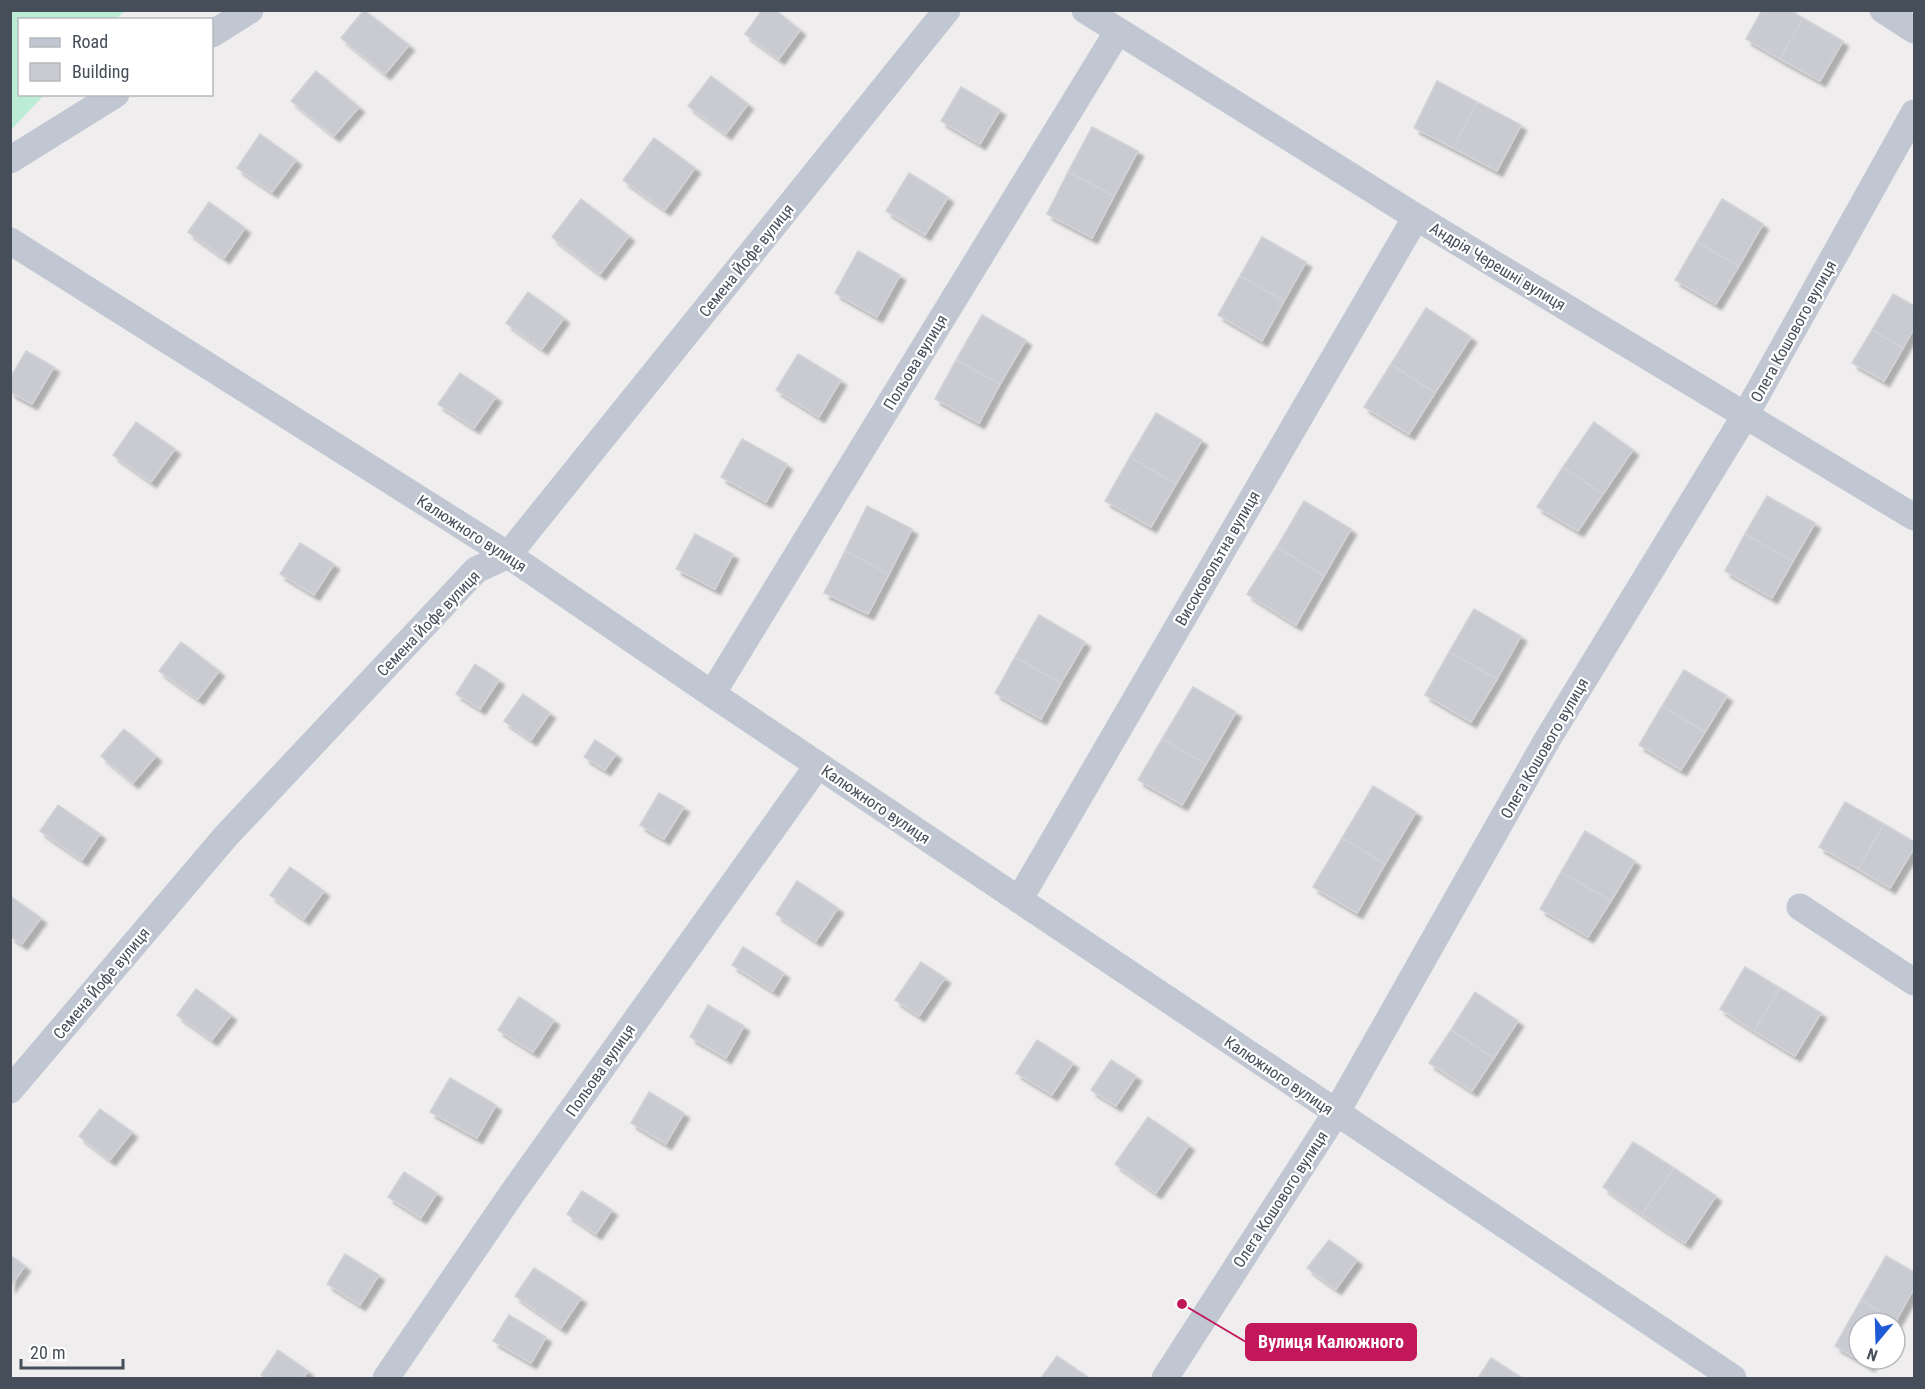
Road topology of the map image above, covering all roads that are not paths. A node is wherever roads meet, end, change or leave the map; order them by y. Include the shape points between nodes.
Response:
1 (250, 10) edge
2 (947, 10) edge
3 (1085, 10) edge
4 (1883, 10) edge
5 (1118, 30) junction
6 (1914, 30) edge
7 (213, 33) edge
8 (113, 96) edge
9 (1914, 113) edge
10 (10, 160) edge
11 (1416, 217) junction
12 (10, 241) edge
13 (1746, 414) junction
14 (1914, 517) edge
15 (508, 555) junction
16 (712, 694) junction
17 (818, 765) junction
18 (1019, 900) junction
19 (1800, 906) dead end
20 (1914, 982) edge
21 (10, 1090) edge
22 (1336, 1113) junction
23 (386, 1378) edge
24 (1165, 1378) edge
25 (1733, 1378) edge

1 - 7 street
2 - 15 street, Семена Йофе вулиця
3 - 5 street, Андрія Черешні вулиця
4 - 6 street
5 - 11 street, Андрія Черешні вулиця
5 - 16 street, Польова вулиця
8 - 10 street
9 - 13 street, Олега Кошового вулиця
11 - 13 street, Андрія Черешні вулиця
11 - 18 street, Високовольтна вулиця
12 - 15 street, Калюжного вулиця
13 - 14 street, Андрія Черешні вулиця
13 - 22 street, Олега Кошового вулиця via 1547,740
15 - 16 street, Калюжного вулиця
15 - 21 street, Семена Йофе вулиця via 476,570 226,836
16 - 17 street, Калюжного вулиця
17 - 18 street, Калюжного вулиця
17 - 23 street, Польова вулиця
18 - 22 street, Калюжного вулиця
19 - 20 street
22 - 24 street, Олега Кошового вулиця
22 - 25 street, Калюжного вулиця

